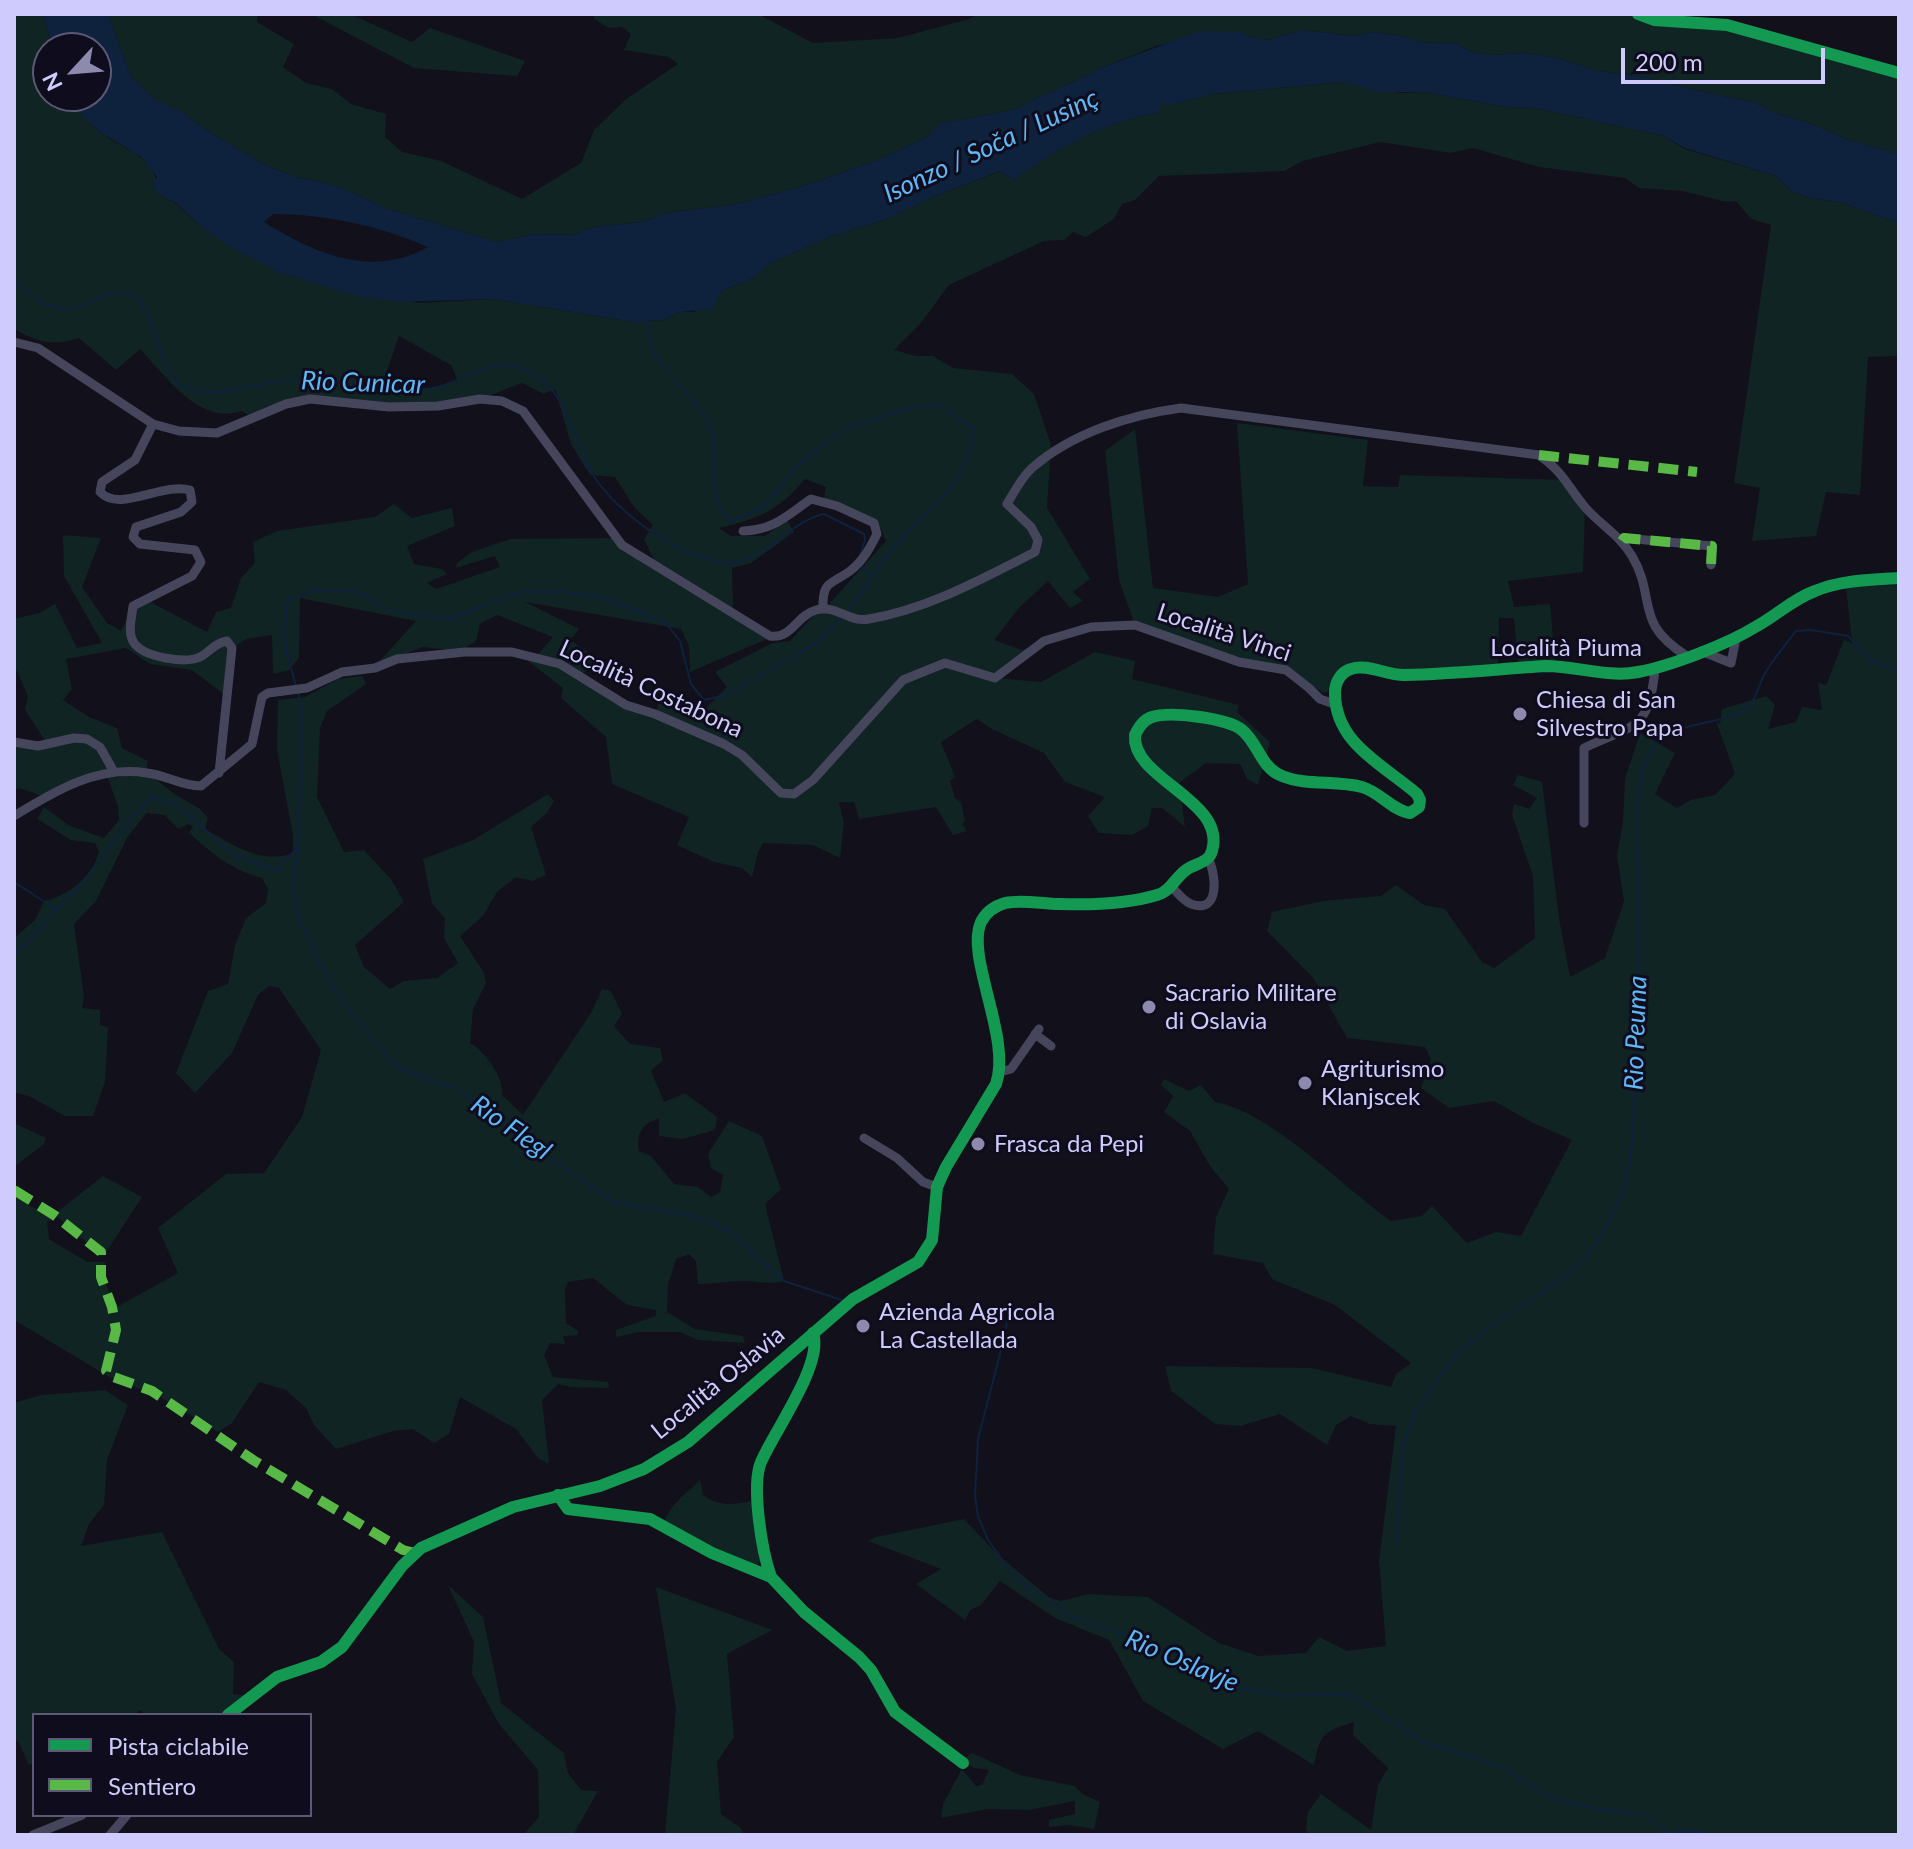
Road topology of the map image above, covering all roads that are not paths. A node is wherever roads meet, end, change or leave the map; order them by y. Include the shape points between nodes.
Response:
1 (1638, 14) edge
2 (1899, 73) edge
3 (14, 342) edge
4 (153, 424) junction
5 (743, 531) dead end
6 (1622, 541) junction
7 (1711, 565) dead end
8 (1899, 578) edge
9 (823, 609) junction
10 (1736, 638) junction
11 (1044, 641) joint
12 (1701, 651) junction
13 (1687, 656) junction
14 (1655, 669) junction
15 (1337, 705) junction
16 (14, 742) edge
17 (114, 772) junction
18 (219, 773) junction
19 (14, 816) edge
20 (1584, 823) dead end
21 (1208, 858) junction
22 (1171, 886) junction
23 (1051, 1046) dead end
24 (1000, 1072) junction
25 (864, 1138) dead end
26 (937, 1187) junction
27 (813, 1333) junction
28 (558, 1495) junction
29 (763, 1557) junction
30 (753, 1570) junction
31 (771, 1577) junction
32 (231, 1713) edge
33 (963, 1763) dead end
34 (77, 1817) edge
35 (125, 1817) edge
36 (33, 1835) edge
37 (110, 1835) edge

1 - 2 street via 1727,25
3 - 4 street via 38,348
4 - 9 street via 217,433 310,399 389,407 502,401 523,411 622,545 770,636 786,634 812,611
4 - 18 street via 135,460 102,482 100,492 118,500 178,486 190,490 192,502 181,512 136,527 133,537 140,544 195,550 201,562 192,576 133,606 130,633 144,651 171,660 200,657 218,642 227,641 232,648
5 - 9 street via 770,528 811,499 874,523 877,534 866,555 822,592
6 - 7 street via 1712,546
6 - 9 street, Località Piuma via 1539,455 1181,408 1152,412 1071,440 1030,470 1007,504 1031,527 1038,540 1035,552 908,610 865,620
6 - 13 street, Località Piuma via 1639,570 1657,632
8 - 10 street, Località Piuma via 1844,581 1812,591
10 - 12 street, Località Piuma
10 - 12 street, Località Piuma via 1731,663
11 - 15 street, Località Vinci via 1091,627 1135,625 1239,662 1286,670 1320,699
11 - 18 street, Località Costabona via 995,678 945,663 903,680 813,780 794,794 781,793 724,744 626,705 560,664 512,652 407,657 342,672 294,691 268,693 262,697 252,744
12 - 13 street, Località Piuma
13 - 14 street, Località Piuma
14 - 15 street, Località Piuma via 1614,674 1546,666 1396,675 1361,667 1338,679
14 - 20 street, Località Piuma via 1652,700 1641,722 1584,748
15 - 21 street via 1357,747 1417,794 1416,811 1405,813 1360,787 1277,773 1244,731 1225,721 1150,718 1137,731 1136,747 1147,762 1204,815 1213,836
16 - 17 street via 38,746 87,739 100,747
17 - 18 street via 146,773 190,786 201,786
17 - 19 street via 55,791
21 - 22 street via 1185,870
21 - 22 street via 1216,886 1209,901 1189,903
22 - 24 street via 1156,895 1096,904 1008,903 984,917 978,940
23 - 24 street via 1037,1032 1011,1069
24 - 26 street
25 - 26 street
26 - 27 street, Località Oslavia via 933,1233 925,1253 911,1268 848,1303
27 - 28 street, Località Oslavia via 679,1448 628,1476
27 - 29 street, Località Oslavia via 803,1381 760,1463
28 - 30 street, Località Oslavia via 568,1509 650,1519
28 - 32 street, Località Oslavia via 513,1507 421,1548 332,1656 277,1677
29 - 30 street
29 - 31 street, Località Oslavia
30 - 31 street, Località Oslavia
31 - 33 street, Località Oslavia via 871,1670 895,1712
34 - 36 street
35 - 37 street

